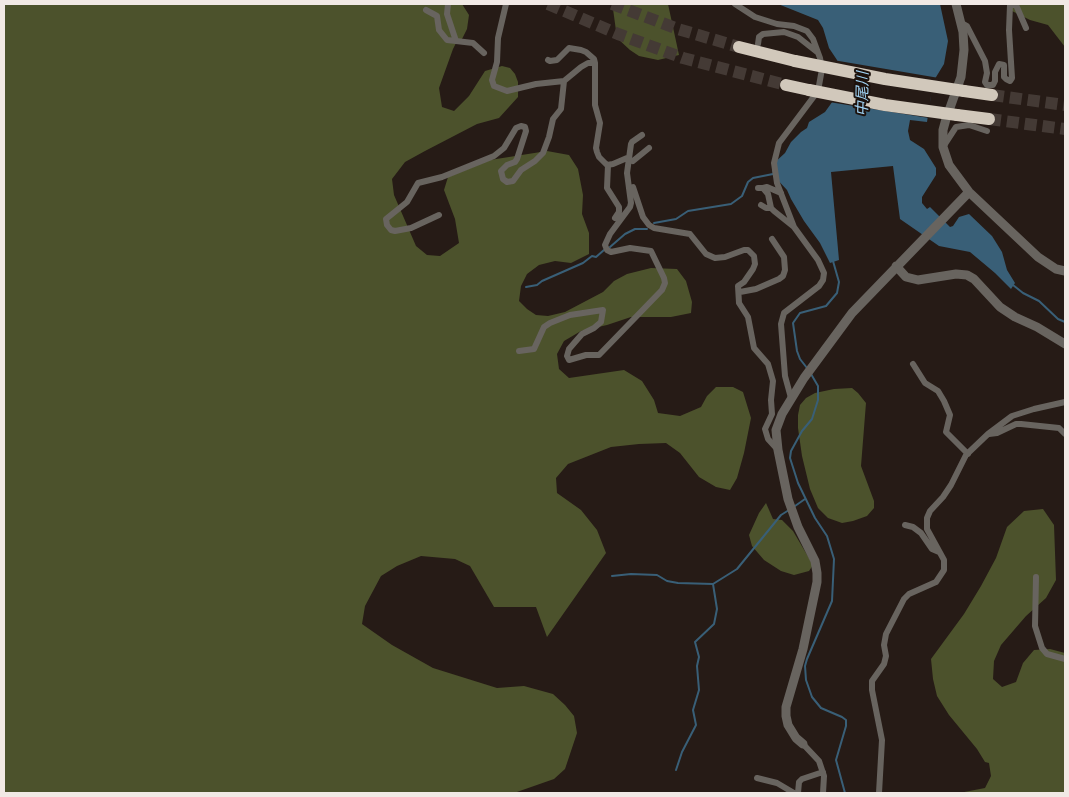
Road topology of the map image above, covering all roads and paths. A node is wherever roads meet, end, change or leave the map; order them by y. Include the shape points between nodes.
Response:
1 (448, 4) edge
2 (506, 4) edge
3 (735, 4) edge
4 (956, 4) edge
5 (426, 10) dead end
6 (960, 22) junction
7 (1026, 28) dead end
8 (456, 41) junction
9 (758, 44) dead end
10 (739, 47) tunnel mouth
11 (484, 52) dead end
12 (818, 53) junction
13 (548, 60) dead end
14 (594, 62) junction
15 (564, 80) junction
16 (786, 85) tunnel mouth
17 (992, 95) tunnel mouth
18 (988, 125) joint
19 (642, 134) dead end
20 (943, 147) junction
21 (649, 148) dead end
22 (631, 160) junction
23 (608, 165) junction
24 (780, 189) junction
25 (969, 192) junction
26 (761, 205) dead end
27 (771, 208) junction
28 (439, 215) dead end
29 (615, 218) dead end
30 (794, 227) junction
31 (772, 239) dead end
32 (896, 266) junction
33 (1065, 271) edge
34 (740, 292) junction
35 (1065, 344) edge
36 (519, 351) dead end
37 (913, 364) dead end
38 (791, 398) junction
39 (1065, 402) edge
40 (988, 434) junction
41 (1065, 434) edge
42 (778, 450) junction
43 (968, 454) junction
44 (905, 525) dead end
45 (940, 552) junction
46 (1036, 577) dead end
47 (1065, 659) edge
48 (803, 744) joint
49 (823, 772) junction
50 (757, 778) dead end
51 (794, 793) edge
52 (798, 793) edge
53 (824, 793) edge
54 (879, 793) edge

1 - 8 street via 447,14
2 - 15 street via 498,38 494,86 507,92
3 - 12 street via 756,17 807,31
4 - 6 street
5 - 8 street via 437,16 439,30 447,40
6 - 7 street via 967,26 985,61 985,82 990,86 995,81 999,64 1004,65 1004,77 1010,81 1012,78 1010,5 1016,5
6 - 20 street via 964,61 943,130
8 - 11 street via 473,44
9 - 12 street via 763,34 784,32 798,37
10 - 17 highway, bridge via 885,79
12 - 24 street via 822,69 818,91 788,130 775,154 775,174
13 - 14 street via 558,60 568,48 586,52
14 - 15 street
14 - 23 street via 595,105 600,123 596,148 599,157
15 - 28 street via 561,109 553,119 543,153 521,170 513,181 503,179 501,171 516,162 526,131 521,126 494,156 418,183 406,202 386,218 387,225 395,231 411,228
16 - 18 highway, bridge via 885,105 957,115
18 - 20 street via 956,127
19 - 22 street via 632,142
20 - 25 street via 954,174
21 - 22 street
22 - 23 street via 627,158
22 - 34 street via 633,187 648,225 690,234 706,254 715,258 725,258 744,250 751,252 754,256 753,269 738,286
22 - 36 street via 627,179 630,207 610,234 606,248 612,252 630,248 651,251 664,278 662,290 599,355 569,360 567,356 582,334 601,322 603,310 570,315 550,323 544,327 534,350
23 - 29 street via 607,188 619,207
24 - 27 street via 760,188 768,194
24 - 30 street
25 - 32 street
25 - 33 street via 1038,257
26 - 27 street
27 - 30 street
30 - 38 street via 824,273 819,286 784,313 781,324 785,376
31 - 34 street via 784,257 783,276 756,289
32 - 35 street via 906,277 918,280 968,275 1014,317
32 - 38 street via 852,312
34 - 42 street via 739,303 748,317 754,348 768,364 773,381 772,414 765,430
37 - 43 street via 925,383 938,391 944,401 950,415 946,432
38 - 42 street via 776,430
39 - 40 street via 1012,416
40 - 41 street via 1021,424 1059,428
40 - 43 street
42 - 48 street via 794,517 817,572 803,649 786,707 788,725
43 - 45 street via 927,518 926,529
44 - 45 street via 921,533 935,552
45 - 54 street via 945,565 942,576 904,599 886,634 884,664 872,681 882,740
46 - 47 street via 1035,626 1042,648 1047,654
48 - 49 street via 819,762
49 - 52 street via 802,779
49 - 53 street
50 - 51 street via 777,783

